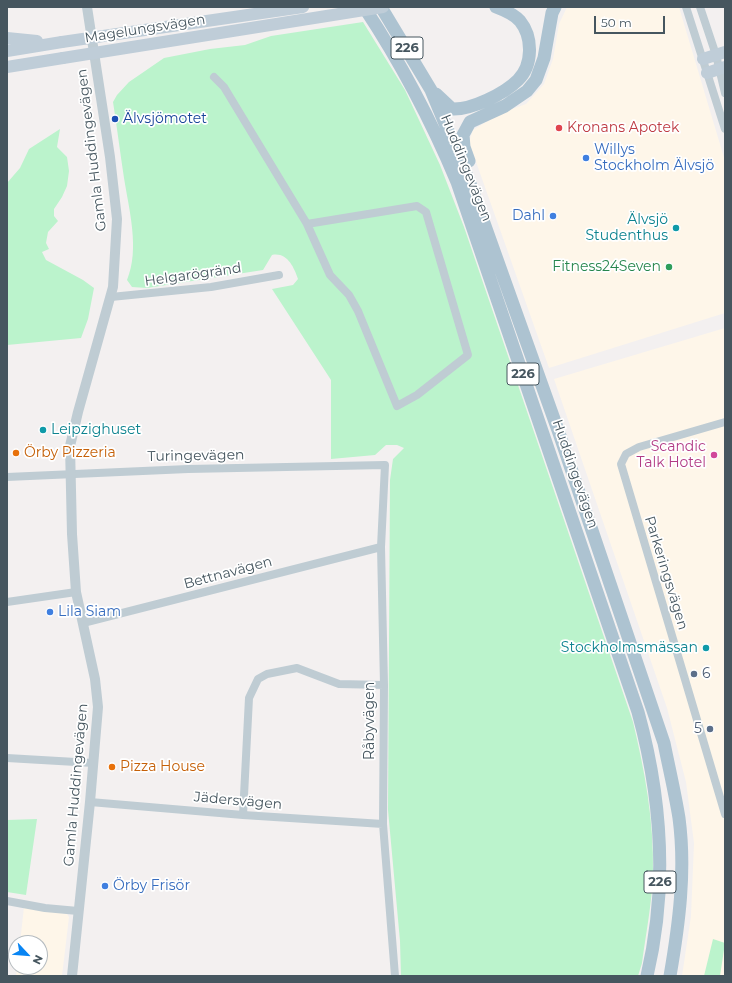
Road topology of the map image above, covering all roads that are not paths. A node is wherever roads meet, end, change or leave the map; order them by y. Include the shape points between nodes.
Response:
1 (88, 7) edge
2 (303, 7) edge
3 (364, 7) edge
4 (382, 7) edge
5 (496, 7) edge
6 (555, 7) edge
7 (686, 7) edge
8 (700, 7) edge
9 (7, 38) edge
10 (62, 42) junction
11 (7, 51) edge
12 (721, 54) edge
13 (703, 59) junction
14 (7, 67) edge
15 (717, 69) edge
16 (214, 77) dead end
17 (431, 90) junction
18 (725, 93) edge
19 (725, 129) edge
20 (307, 224) junction
21 (279, 275) dead end
22 (510, 292) junction
23 (111, 297) junction
24 (725, 422) edge
25 (385, 465) joint
26 (70, 473) junction
27 (7, 476) edge
28 (381, 548) junction
29 (76, 592) junction
30 (7, 602) edge
31 (83, 623) junction
32 (384, 685) junction
33 (7, 758) edge
34 (93, 763) junction
35 (90, 802) junction
36 (725, 814) edge
37 (243, 815) junction
38 (384, 824) junction
39 (7, 901) edge
40 (78, 911) junction
41 (652, 950) junction
42 (72, 976) edge
43 (395, 976) edge
44 (647, 976) edge
45 (652, 976) edge
46 (670, 976) edge

1 - 23 street, Gamla Huddingevägen via 117,219 116,265
2 - 10 main road, Magelungsvägen, bridge
3 - 41 main road, Huddingevägen / 226 via 413,87 457,182 638,712 654,784 660,845 658,910
4 - 14 main road, Magelungsvägen, bridge
4 - 17 main road, Huddingevägen / 226
5 - 17 main road via 519,20 527,32 530,45 529,59 518,80 501,93 463,110 452,109
6 - 22 main road via 544,58 536,80 526,91 505,106 470,122 463,135 464,147 510,273
7 - 13 street
8 - 12 street
9 - 10 main road
10 - 11 main road, Magelungsvägen
12 - 13 main road
12 - 15 street
13 - 15 street
15 - 18 street
15 - 19 street
16 - 20 street via 224,87
17 - 22 main road, Huddingevägen / 226 via 470,182
20 - 20 street via 417,206 426,212 468,355 417,395 397,406 358,311 349,295 330,275
21 - 23 street, Helgarögränd via 211,287
22 - 46 main road, Huddingevägen / 226 via 664,743 673,784 681,844 680,906
23 - 26 street, Gamla Huddingevägen via 76,419 70,446
24 - 36 street, Parkeringsvägen via 639,447 622,459 621,471
25 - 26 street, Turingevägen
25 - 28 street, Råbyvägen
26 - 27 street, Turingevägen
26 - 29 street, Gamla Huddingevägen
28 - 31 street, Bettnavägen
28 - 32 street, Råbyvägen
29 - 30 street
29 - 31 street, Gamla Huddingevägen
31 - 34 street, Gamla Huddingevägen via 98,707
32 - 37 street via 339,684 296,668 267,674 258,679 248,698
32 - 38 street, Råbyvägen
33 - 34 street
34 - 35 street, Gamla Huddingevägen
35 - 37 street, Jädersvägen
35 - 40 street, Gamla Huddingevägen
37 - 38 street, Jädersvägen
38 - 43 street, Råbyvägen
39 - 40 street
40 - 42 street, Gamla Huddingevägen
41 - 44 main road, Huddingevägen / 226
41 - 45 street

